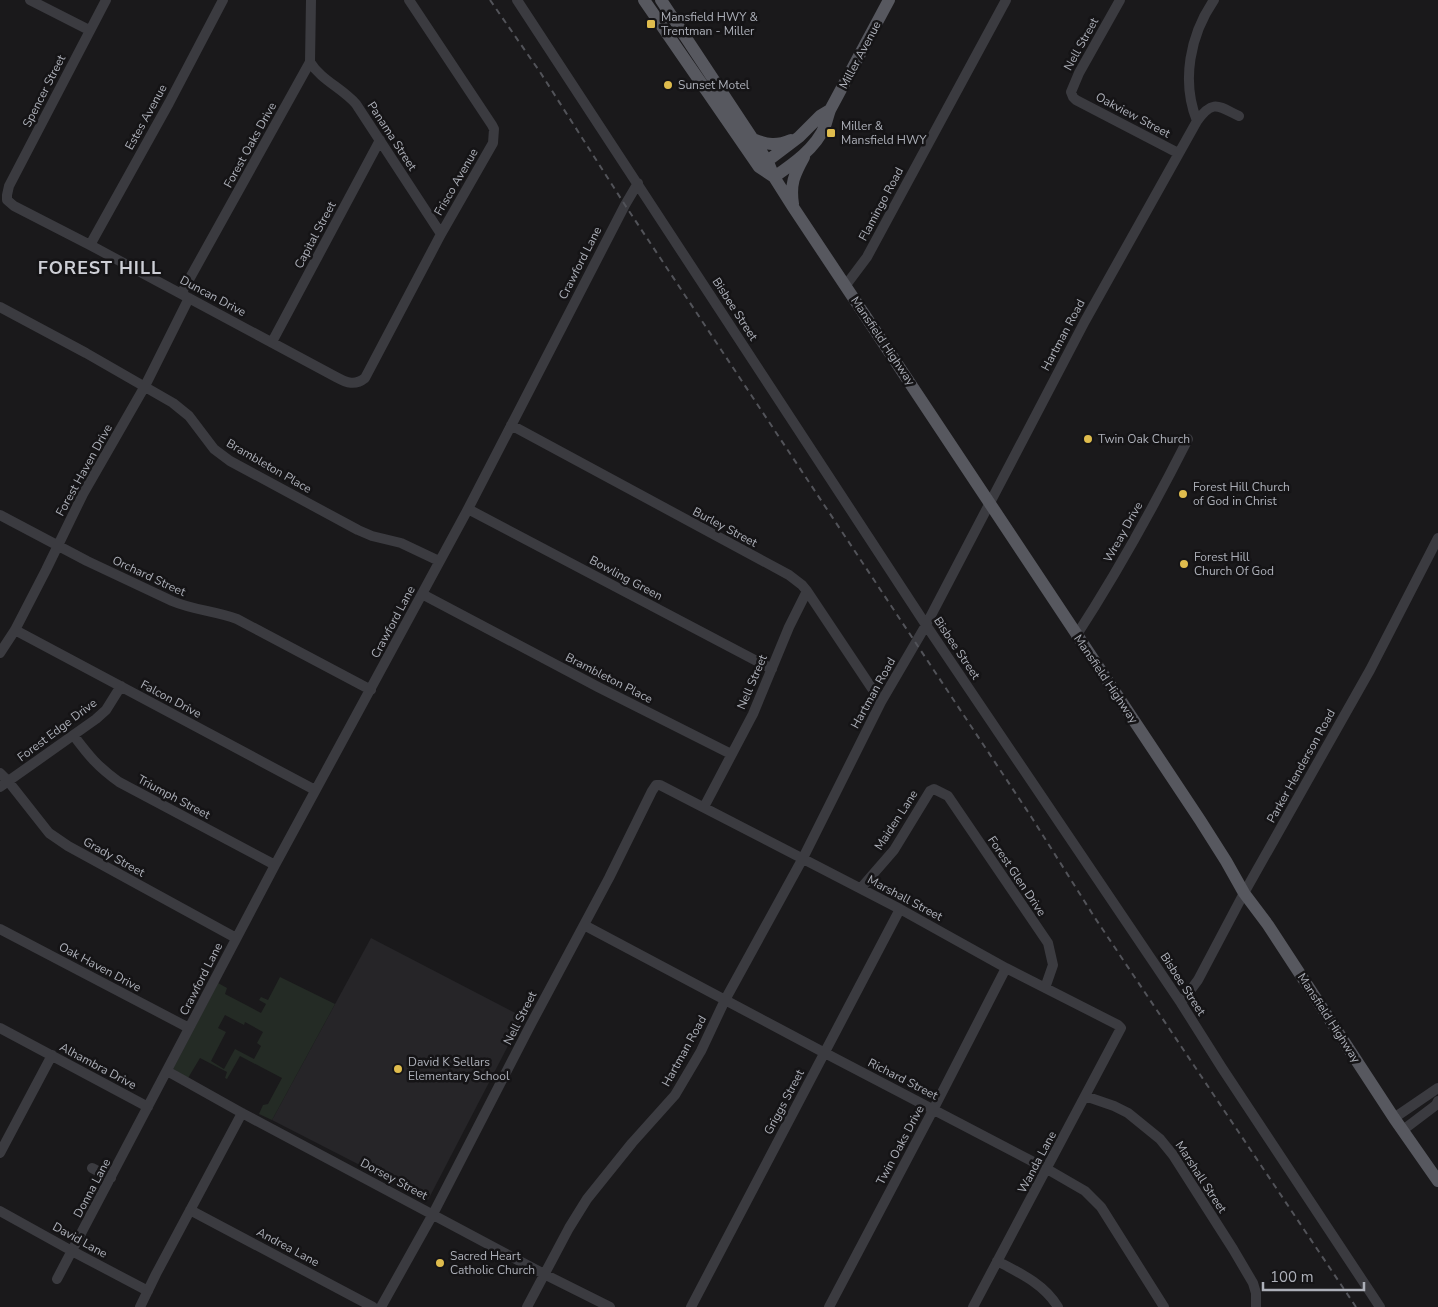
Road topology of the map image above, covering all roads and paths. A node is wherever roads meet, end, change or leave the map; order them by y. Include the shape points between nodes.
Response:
1 (30, 0) edge
2 (106, 0) edge
3 (223, 0) edge
4 (311, 0) edge
5 (409, 0) edge
6 (517, 0) edge
7 (644, 0) edge
8 (889, 0) edge
9 (1006, 0) edge
10 (1120, 0) edge
11 (1214, 0) edge
12 (664, 4) edge
13 (654, 16) junction
14 (89, 30) junction
15 (310, 62) junction
16 (1076, 100) joint
17 (830, 110) junction
18 (1239, 116) dead end
19 (1196, 121) junction
20 (799, 137) junction
21 (753, 139) junction
22 (380, 140) junction
23 (807, 152) junction
24 (1178, 153) junction
25 (764, 164) junction
26 (774, 177) junction
27 (638, 184) junction
28 (7, 194) joint
29 (794, 207) junction
30 (441, 234) junction
31 (90, 245) junction
32 (846, 285) junction
33 (185, 296) junction
34 (0, 307) edge
35 (272, 342) junction
36 (360, 382) joint
37 (145, 386) junction
38 (510, 425) junction
39 (1188, 440) dead end
40 (990, 503) junction
41 (468, 509) junction
42 (0, 515) edge
43 (1438, 538) edge
44 (57, 545) junction
45 (439, 561) junction
46 (807, 591) junction
47 (422, 594) junction
48 (926, 625) junction
49 (15, 630) junction
50 (1076, 636) junction
51 (0, 653) edge
52 (772, 669) junction
53 (121, 686) junction
54 (371, 690) junction
55 (881, 702) junction
56 (74, 736) junction
57 (732, 754) junction
58 (0, 773) edge
59 (4, 784) edge
60 (934, 788) joint
61 (316, 790) junction
62 (675, 792) joint
63 (704, 807) junction
64 (803, 858) junction
65 (275, 865) junction
66 (861, 888) junction
67 (1244, 893) junction
68 (900, 909) junction
69 (584, 925) junction
70 (0, 929) edge
71 (236, 938) junction
72 (1006, 968) junction
73 (1045, 988) junction
74 (725, 1000) junction
75 (1180, 1003) junction
76 (0, 1028) edge
77 (189, 1028) junction
78 (1121, 1028) joint
79 (824, 1052) junction
80 (52, 1056) junction
81 (167, 1071) junction
82 (1438, 1088) edge
83 (1085, 1096) junction
84 (1438, 1101) edge
85 (148, 1107) junction
86 (934, 1110) junction
87 (242, 1113) junction
88 (1394, 1118) junction
89 (1403, 1130) junction
90 (0, 1153) edge
91 (92, 1168) dead end
92 (1047, 1169) junction
93 (111, 1178) junction
94 (1438, 1181) edge
95 (190, 1210) junction
96 (0, 1211) edge
97 (433, 1214) junction
98 (72, 1251) junction
99 (997, 1261) junction
100 (544, 1274) junction
101 (57, 1280) dead end
102 (148, 1291) junction
103 (140, 1307) edge
104 (374, 1307) edge
105 (381, 1307) edge
106 (527, 1307) edge
107 (610, 1307) edge
108 (691, 1307) edge
109 (829, 1307) edge
110 (973, 1307) edge
111 (1058, 1307) edge
112 (1164, 1307) edge
113 (1256, 1307) edge
114 (1380, 1307) edge

1 - 14 street
2 - 14 street, Spencer Street
3 - 31 street, Estes Avenue
4 - 15 street, Forest Oaks Drive
5 - 30 street, Frisco Avenue via 494,129 493,143
6 - 27 street, Bisbee Street
7 - 13 main road, Mansfield Highway
8 - 17 main road, Miller Avenue
9 - 32 street, Flamingo Road via 867,257
10 - 16 street, Nell Street via 1073,84 1071,92
11 - 19 street via 1196,36 1189,63 1189,96
12 - 13 main road
12 - 21 main road, Mansfield Highway
13 - 25 main road, Mansfield Highway
14 - 28 street, Spencer Street
15 - 22 street, Panama Street via 315,70 350,98
15 - 33 street, Forest Oaks Drive
16 - 24 street, Oakview Street
17 - 20 main road, Miller Avenue
17 - 23 main road, Miller Avenue via 825,126
18 - 19 street, Hartman Road via 1213,106 1204,110
19 - 24 street, Hartman Road
20 - 21 main road via 772,145
20 - 25 main road, Miller Avenue
21 - 25 main road, Mansfield Highway
22 - 30 street, Panama Street
22 - 35 street, Capital Street
23 - 26 main road, Miller Avenue
23 - 29 main road via 794,179 791,192
24 - 40 street, Hartman Road via 1080,329
25 - 26 main road, Mansfield Highway
26 - 29 main road, Mansfield Highway
27 - 38 street, Crawford Lane
27 - 48 street, Bisbee Street
28 - 31 street, Duncan Drive via 7,200 14,206
29 - 32 main road, Mansfield Highway
30 - 36 street, Frisco Avenue
31 - 33 street, Duncan Drive
32 - 40 main road, Mansfield Highway
33 - 35 street, Duncan Drive
33 - 37 street, Forest Haven Drive
34 - 37 street, Brambleton Place
35 - 36 street, Duncan Drive via 345,382
37 - 44 street, Forest Haven Drive
37 - 45 street, Brambleton Place via 189,416 214,449 230,461 358,530 401,543
38 - 41 street, Crawford Lane
38 - 46 street, Burley Street via 789,575
39 - 50 street, Wreay Drive
40 - 48 street, Hartman Road
40 - 50 main road, Mansfield Highway
41 - 45 street, Crawford Lane
41 - 52 street, Bowling Green
42 - 44 street, Orchard Street
43 - 67 street, Parker Henderson Road via 1370,670
44 - 49 street, Forest Haven Drive
44 - 54 street, Orchard Street via 184,606 237,619
45 - 47 street, Crawford Lane
46 - 52 street, Nell Street via 788,627
46 - 55 street, Burley Street
47 - 54 street, Crawford Lane
47 - 57 street, Brambleton Place
48 - 55 street, Hartman Road
48 - 75 street, Bisbee Street
49 - 51 street, Forest Haven Drive
49 - 53 street, Falcon Drive
50 - 67 main road, Mansfield Highway via 1200,820
52 - 57 street, Nell Street
53 - 56 street, Forest Edge Drive via 106,710
53 - 61 street, Falcon Drive
54 - 61 street, Crawford Lane
55 - 64 street, Hartman Road
56 - 59 street, Forest Edge Drive
56 - 65 street, Triumph Street via 97,765 119,782
57 - 63 street, Nell Street
58 - 59 street, Grady Street
59 - 71 street, Grady Street via 49,833 68,846
60 - 66 street, Maiden Lane via 894,850
60 - 73 street, Forest Glen Drive via 948,796 1048,943 1053,965
61 - 65 street, Crawford Lane
62 - 63 street, Marshall Street
62 - 69 street, Nell Street via 660,785 652,790
63 - 64 street, Marshall Street
64 - 66 street, Marshall Street
64 - 74 street, Hartman Road
65 - 71 street, Crawford Lane
66 - 68 street, Marshall Street
67 - 75 street, Parker Henderson Road via 1198,980
67 - 88 main road, Mansfield Highway
68 - 72 street, Marshall Street
68 - 79 street, Griggs Street
69 - 74 street, Richard Street
69 - 97 street, Nell Street
70 - 77 street, Oak Haven Drive
71 - 77 street, Crawford Lane
72 - 73 street, Marshall Street
72 - 86 street, Twin Oaks Drive
73 - 78 street, Marshall Street
74 - 79 street, Richard Street
74 - 100 street, Hartman Road via 701,1051 675,1095 587,1199
75 - 114 street, Bisbee Street
76 - 80 street, Alhambra Drive
77 - 81 street, Crawford Lane
78 - 83 street, Wanda Lane
79 - 86 street, Richard Street
79 - 108 street, Griggs Street
80 - 85 street, Alhambra Drive
80 - 90 street
81 - 85 street
81 - 87 street, Dorsey Street
82 - 88 street
83 - 92 street, Wanda Lane
83 - 113 street, Marshall Street via 1128,1113 1160,1139 1173,1155 1253,1283
84 - 89 street
85 - 93 street, Donna Lane
86 - 92 street, Richard Street
86 - 109 street, Twin Oaks Drive
87 - 95 street
87 - 97 street, Dorsey Street
88 - 89 main road, Mansfield Highway
89 - 94 main road, Mansfield Highway
91 - 93 street
92 - 99 street, Wanda Lane
92 - 112 street, Richard Street via 1085,1191 1101,1207
93 - 98 street, Donna Lane
95 - 102 street
95 - 104 street, Andrea Lane
96 - 98 street, David Lane
97 - 100 street, Dorsey Street
97 - 105 street, Nell Street
98 - 101 street, Donna Lane
98 - 102 street, David Lane
99 - 110 street, Wanda Lane
99 - 111 street via 1030,1278
100 - 106 street, Hartman Road
100 - 107 street, Dorsey Street
102 - 103 street

